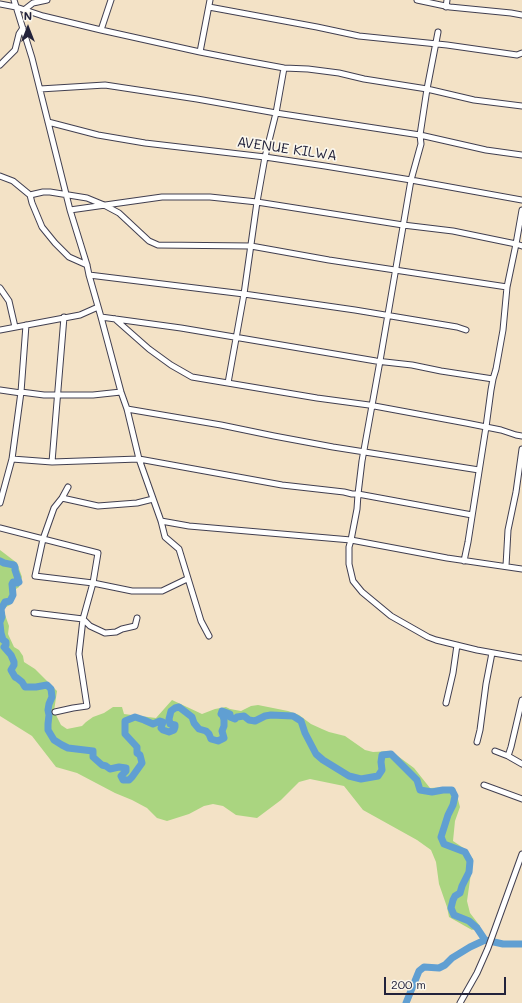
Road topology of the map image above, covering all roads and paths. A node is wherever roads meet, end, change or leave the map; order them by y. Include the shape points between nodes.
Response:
1 (14, 0) edge
2 (47, 0) edge
3 (111, 0) edge
4 (210, 0) edge
5 (417, 0) edge
6 (447, 0) edge
7 (0, 4) edge
8 (16, 7) junction
9 (209, 7) junction
10 (446, 7) junction
11 (24, 10) junction
12 (521, 14) edge
13 (23, 28) junction
14 (101, 30) junction
15 (438, 32) dead end
16 (436, 44) junction
17 (200, 52) junction
18 (522, 53) edge
19 (0, 65) edge
20 (284, 68) junction
21 (40, 89) junction
22 (427, 89) junction
23 (522, 106) edge
24 (276, 113) junction
25 (48, 122) junction
26 (420, 135) junction
27 (522, 155) edge
28 (265, 157) junction
29 (0, 176) edge
30 (410, 180) junction
31 (66, 194) junction
32 (30, 196) junction
33 (522, 200) edge
34 (257, 202) junction
35 (104, 205) junction
36 (70, 210) junction
37 (522, 210) edge
38 (403, 225) junction
39 (516, 244) junction
40 (250, 246) junction
41 (522, 246) edge
42 (88, 265) junction
43 (395, 270) junction
44 (89, 275) junction
45 (507, 287) junction
46 (1, 290) edge
47 (244, 294) junction
48 (98, 307) junction
49 (387, 316) junction
50 (64, 317) junction
51 (101, 317) junction
52 (115, 319) junction
53 (26, 324) junction
54 (15, 327) junction
55 (0, 330) edge
56 (466, 330) dead end
57 (236, 336) junction
58 (380, 362) junction
59 (493, 379) junction
60 (228, 383) junction
61 (0, 390) edge
62 (21, 392) junction
63 (121, 392) junction
64 (58, 395) junction
65 (372, 406) junction
66 (127, 409) junction
67 (486, 427) junction
68 (522, 436) edge
69 (522, 449) edge
70 (364, 451) junction
71 (12, 459) junction
72 (139, 459) junction
73 (52, 462) junction
74 (479, 470) junction
75 (68, 487) dead end
76 (358, 494) junction
77 (62, 498) junction
78 (153, 499) junction
79 (0, 503) edge
80 (472, 515) junction
81 (161, 521) junction
82 (0, 528) edge
83 (44, 540) junction
84 (351, 540) junction
85 (464, 561) junction
86 (506, 566) junction
87 (522, 568) edge
88 (188, 579) junction
89 (93, 583) junction
90 (34, 613) dead end
91 (137, 618) dead end
92 (83, 619) junction
93 (209, 636) dead end
94 (457, 645) junction
95 (492, 653) junction
96 (522, 658) edge
97 (522, 700) edge
98 (446, 703) dead end
99 (55, 712) dead end
100 (477, 742) dead end
101 (495, 751) dead end
102 (508, 756) junction
103 (522, 764) edge
104 (484, 785) dead end
105 (522, 799) edge
106 (522, 854) edge
107 (460, 1003) edge

1 - 8 street
2 - 11 street via 33,3
3 - 14 street
4 - 9 street
5 - 10 street
6 - 10 street
7 - 8 street
8 - 11 street
8 - 13 street
9 - 16 street via 359,36
9 - 17 street
10 - 12 street
11 - 14 street
13 - 19 street via 15,50
13 - 21 street
14 - 17 street
15 - 16 street
16 - 18 street
16 - 22 street
17 - 20 street
20 - 22 street via 339,73
20 - 24 street
21 - 24 street via 106,85
21 - 25 street
22 - 23 street via 474,100
22 - 26 street
24 - 26 street
24 - 28 street
25 - 28 street, AVENUE KILWA via 98,135 145,143
25 - 31 street
26 - 27 street via 486,150
26 - 30 street via 421,144
28 - 30 street, AVENUE KILWA
28 - 34 street
29 - 32 street via 13,181
30 - 33 street, AVENUE KILWA
30 - 38 street
31 - 32 street via 43,192
31 - 35 street
31 - 36 street
32 - 42 street via 42,227 55,243 69,257
34 - 35 street via 210,197 162,197
34 - 38 street
34 - 40 street
35 - 36 street
35 - 40 street via 119,213 149,241 158,245
36 - 42 street
37 - 39 street
38 - 39 street via 453,231
38 - 43 street
39 - 41 street
39 - 45 street
40 - 43 street
40 - 47 street
42 - 44 street
43 - 45 street
43 - 49 street
44 - 47 street
44 - 48 street
45 - 59 street
46 - 54 street via 9,301
47 - 49 street
47 - 57 street
48 - 50 street via 80,315
48 - 51 street
49 - 56 street
49 - 58 street
50 - 53 street
50 - 64 street
51 - 52 street
51 - 63 street
52 - 57 street
52 - 60 street via 149,349 192,378
53 - 54 street
53 - 62 street
54 - 55 street
57 - 58 street
57 - 60 street
58 - 59 street
58 - 65 street
59 - 67 street
60 - 65 street
61 - 62 street
62 - 64 street
62 - 71 street
63 - 64 street
63 - 66 street
64 - 73 street
65 - 67 street
65 - 70 street
66 - 70 street
66 - 72 street
67 - 68 street
67 - 74 street
69 - 86 street via 508,530
70 - 74 street
70 - 76 street
71 - 73 street
71 - 79 street
72 - 73 street
72 - 76 street via 282,485
72 - 78 street
74 - 80 street
75 - 77 street
76 - 80 street
76 - 84 street
77 - 78 street via 98,506
77 - 83 street via 54,508
78 - 81 street
80 - 85 street
81 - 84 street via 189,526
81 - 88 street via 165,537 178,549
82 - 83 street
83 - 89 street via 98,553
83 - 89 street via 34,576
84 - 85 street
84 - 94 street via 349,564 353,580 362,592 391,616 428,637
85 - 86 street
86 - 87 street
88 - 89 street via 162,591 132,591
88 - 93 street via 201,621
89 - 92 street
90 - 92 street
91 - 92 street via 135,626 105,633 90,626
92 - 99 street via 79,654 87,706
94 - 95 street
94 - 98 street
95 - 96 street
95 - 100 street
97 - 102 street
101 - 102 street
102 - 103 street
104 - 105 street
106 - 107 street via 488,948

